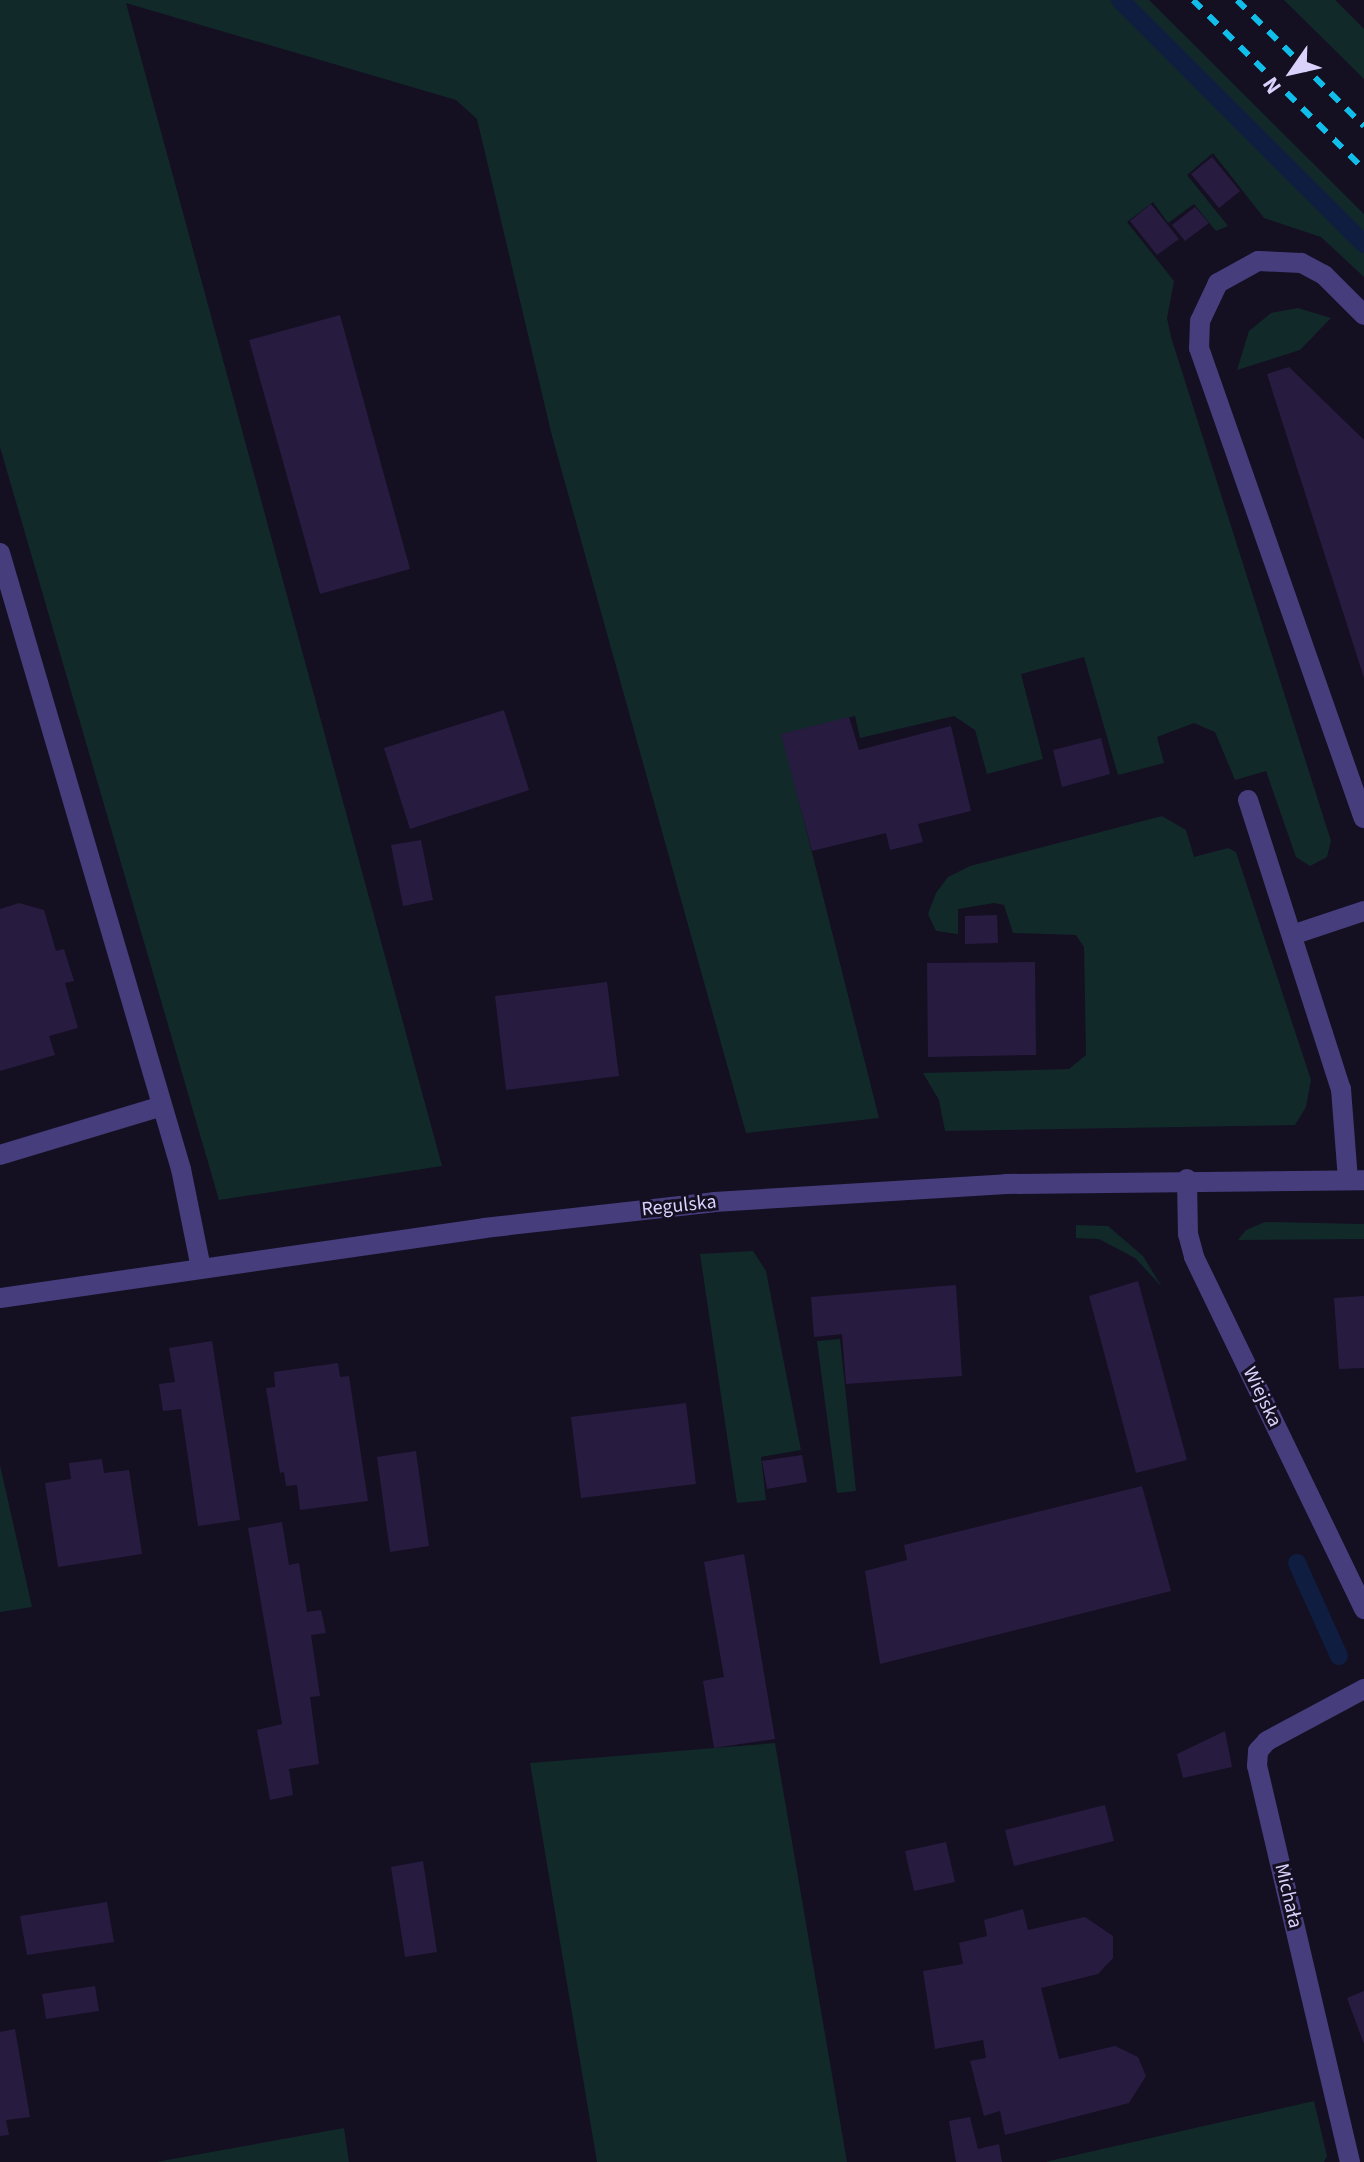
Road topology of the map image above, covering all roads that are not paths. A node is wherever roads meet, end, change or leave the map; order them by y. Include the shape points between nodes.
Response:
1 (1364, 315) edge
2 (0, 553) edge
3 (1248, 800) dead end
4 (1364, 818) edge
5 (1364, 911) edge
6 (1292, 935) junction
7 (162, 1106) junction
8 (0, 1155) edge
9 (1187, 1179) junction
10 (1356, 1180) edge
11 (201, 1268) junction
12 (0, 1298) edge
13 (1364, 1609) edge
14 (1364, 1689) edge
15 (1350, 2162) edge

1 - 4 street via 1324,275 1301,263 1258,261 1218,283 1200,321 1199,348
2 - 7 street
3 - 6 street
5 - 6 street
6 - 10 street via 1341,1089
7 - 8 street
7 - 11 street
9 - 10 street, Regulska
9 - 11 street, Regulska via 877,1189 714,1202
9 - 13 street, Wiejska via 1194,1257
11 - 12 street, Regulska
14 - 15 street, Michała via 1269,1739 1258,1751 1257,1766

